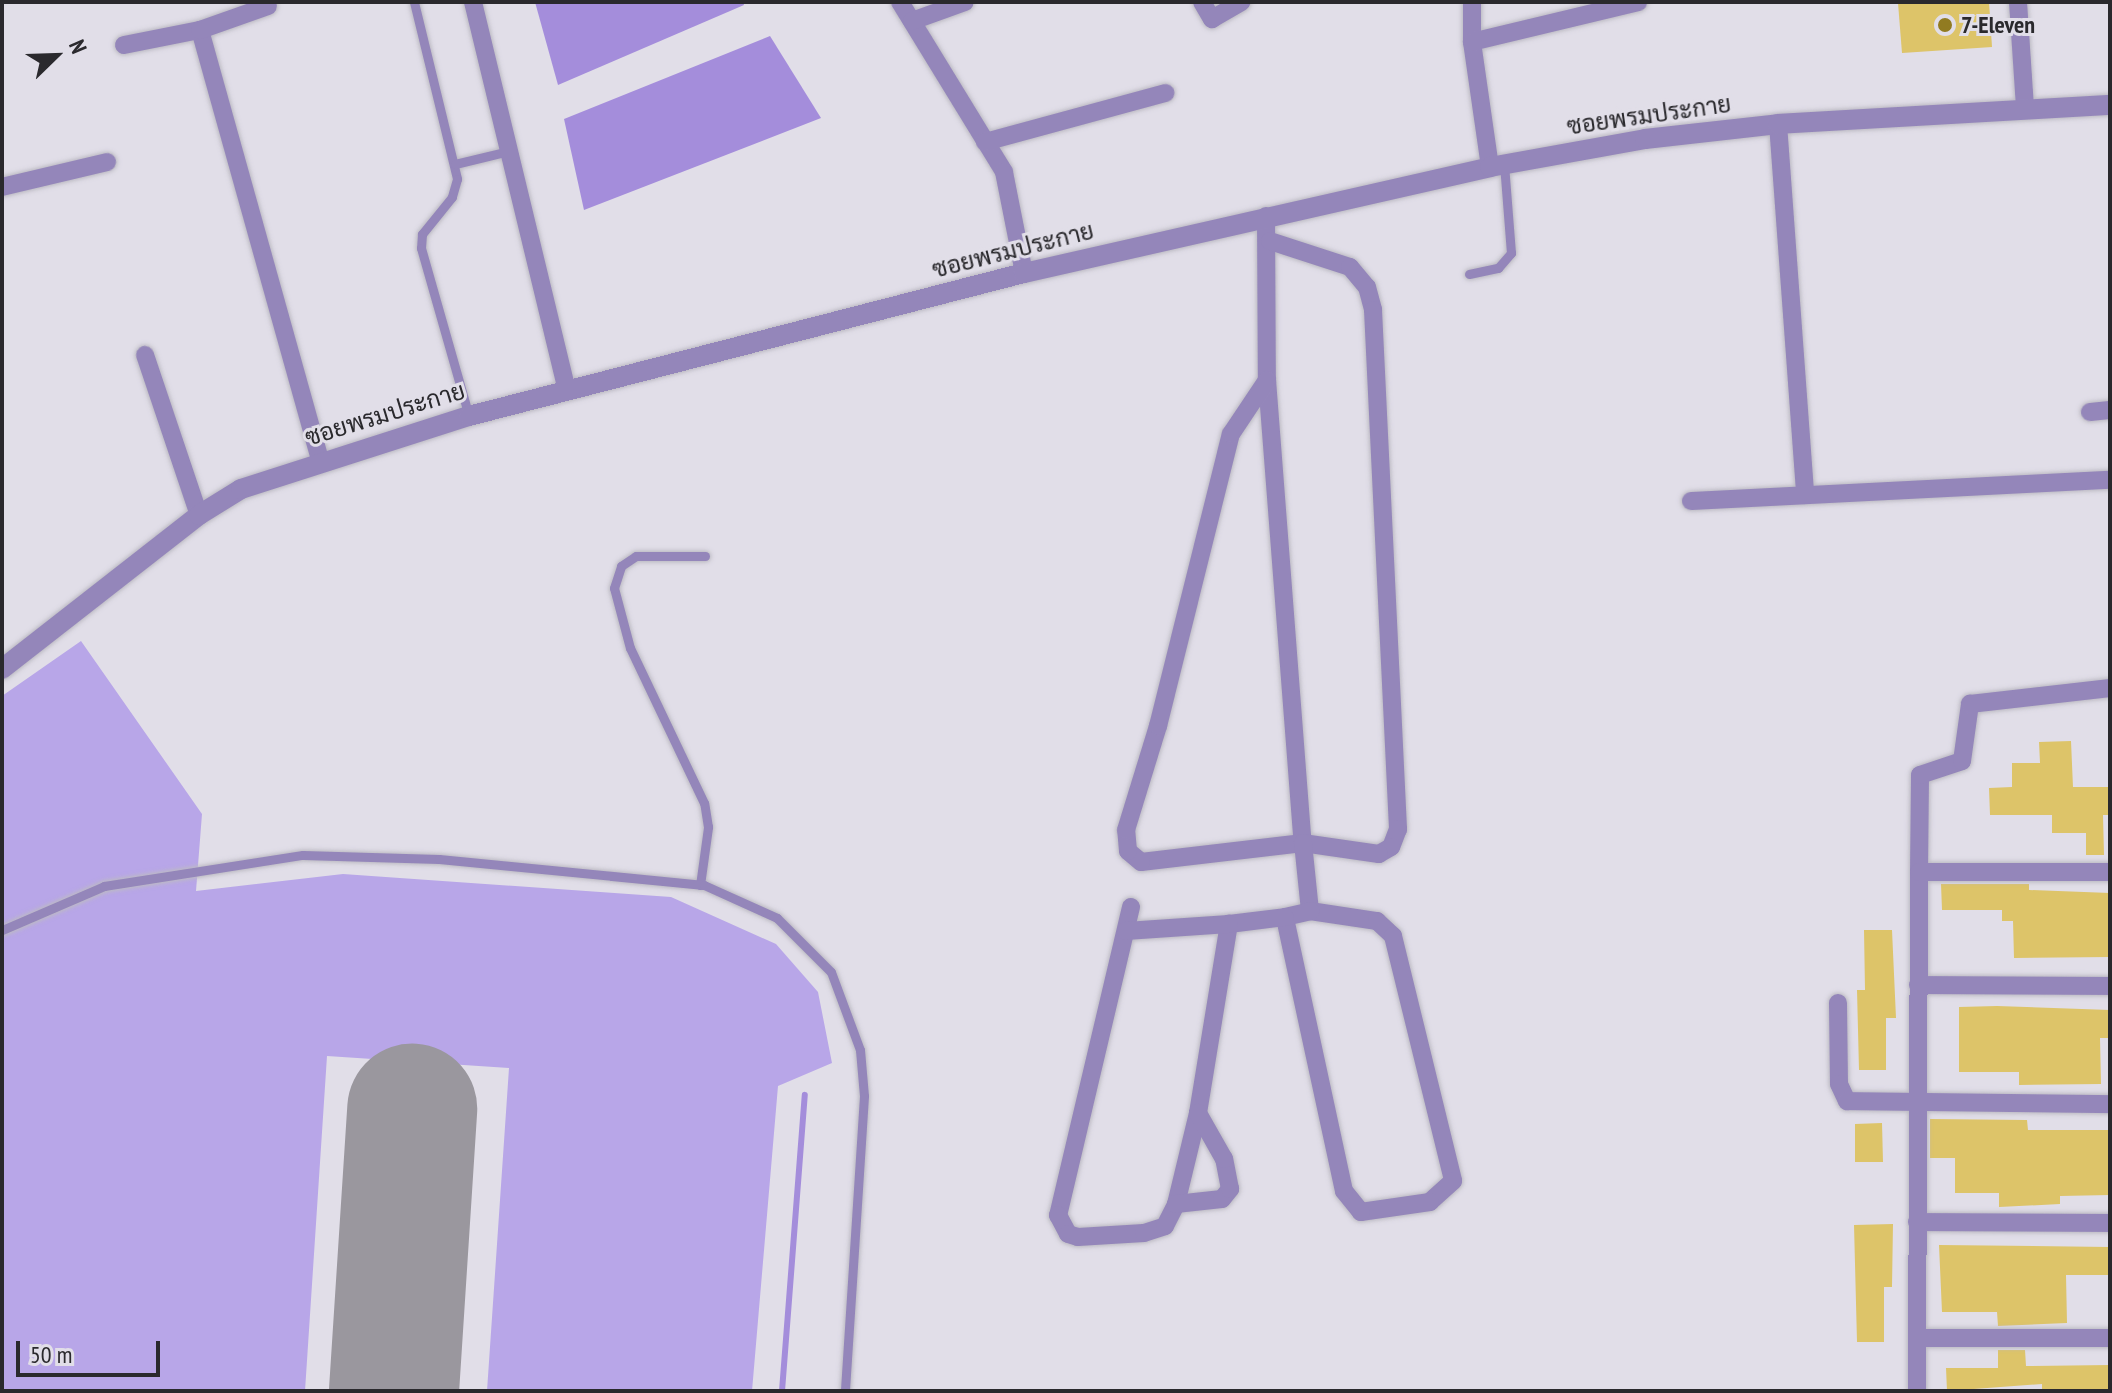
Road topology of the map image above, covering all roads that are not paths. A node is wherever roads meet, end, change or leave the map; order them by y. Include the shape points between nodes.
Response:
1 (414, 2) edge
2 (473, 2) edge
3 (900, 2) edge
4 (965, 2) edge
5 (1202, 2) edge
6 (1242, 2) edge
7 (1472, 2) edge
8 (1638, 2) edge
9 (2018, 2) edge
10 (268, 6) dead end
11 (912, 21) junction
12 (200, 30) junction
13 (1472, 42) junction
14 (124, 45) dead end
15 (1165, 93) dead end
16 (2110, 105) edge
17 (2025, 107) junction
18 (1778, 124) junction
19 (985, 142) junction
20 (513, 151) junction
21 (107, 162) dead end
22 (455, 164) junction
23 (1497, 166) junction
24 (2, 187) edge
25 (1266, 216) junction
26 (1270, 241) junction
27 (1024, 273) junction
28 (1469, 274) dead end
29 (145, 355) dead end
30 (1267, 380) junction
31 (567, 391) junction
32 (2110, 410) edge
33 (2090, 412) dead end
34 (469, 416) junction
35 (320, 461) junction
36 (2110, 480) edge
37 (1805, 495) junction
38 (1691, 501) dead end
39 (199, 515) junction
40 (705, 556) dead end
41 (2, 669) edge
42 (2110, 688) edge
43 (1303, 843) junction
44 (1919, 872) junction
45 (2110, 872) edge
46 (700, 885) junction
47 (1131, 907) dead end
48 (1310, 911) junction
49 (1285, 917) junction
50 (1229, 924) junction
51 (2, 930) edge
52 (1126, 931) junction
53 (1918, 985) junction
54 (2110, 986) edge
55 (1838, 1003) dead end
56 (1918, 1103) junction
57 (2110, 1104) edge
58 (1198, 1113) junction
59 (1176, 1204) junction
60 (1917, 1222) junction
61 (2110, 1223) edge
62 (1917, 1338) junction
63 (2110, 1338) edge
64 (845, 1391) edge
65 (1917, 1391) edge

1 - 22 lane
2 - 20 street
3 - 11 street
4 - 11 street
5 - 6 street via 1212,19
7 - 13 street
8 - 13 street
9 - 17 street
10 - 12 street
11 - 19 street
12 - 14 street
12 - 35 street
13 - 23 street
15 - 19 street
16 - 17 street, ซอยพรมประกาย
17 - 18 street, ซอยพรมประกาย
18 - 23 street, ซอยพรมประกาย via 1645,139
18 - 37 street
19 - 27 street via 1004,172
20 - 22 lane
20 - 31 street
21 - 24 street
22 - 34 lane via 455,190 429,222 421,248
23 - 25 street, ซอยพรมประกาย
23 - 28 lane via 1511,253 1498,268
25 - 26 street
25 - 27 street, ซอยพรมประกาย
26 - 30 street
26 - 43 street via 1350,267 1367,287 1373,310 1398,829 1391,847 1379,854
27 - 31 street, ซอยพรมประกาย
29 - 39 street
30 - 43 street
30 - 43 street via 1231,434 1125,840 1134,858 1155,862
31 - 34 street, ซอยพรมประกาย
32 - 33 street
34 - 35 street, ซอยพรมประกาย
35 - 39 street, ซอยพรมประกาย via 241,489
36 - 37 street
37 - 38 street
39 - 41 street, ซอยพรมประกาย
40 - 46 lane via 636,556 621,566 614,588 630,648 704,803 707,842
42 - 44 street via 1970,704 1962,761 1920,775
43 - 48 street
44 - 45 street
44 - 53 street
46 - 51 lane via 439,859 303,855 104,886
46 - 64 lane via 777,918 805,942 831,972 851,1020 864,1096
47 - 52 street
48 - 49 street
48 - 49 street via 1377,921 1393,936 1453,1181 1430,1202 1361,1212 1344,1191
49 - 50 street
50 - 52 street
50 - 58 street
52 - 59 street via 1058,1215 1068,1234 1078,1237 1144,1233 1165,1226
53 - 54 street
53 - 56 street
55 - 56 street via 1841,1096 1847,1101
56 - 57 street
56 - 60 street
58 - 59 street
58 - 59 street via 1224,1159 1230,1189 1222,1199
60 - 61 street
60 - 62 street
62 - 63 street
62 - 65 street

